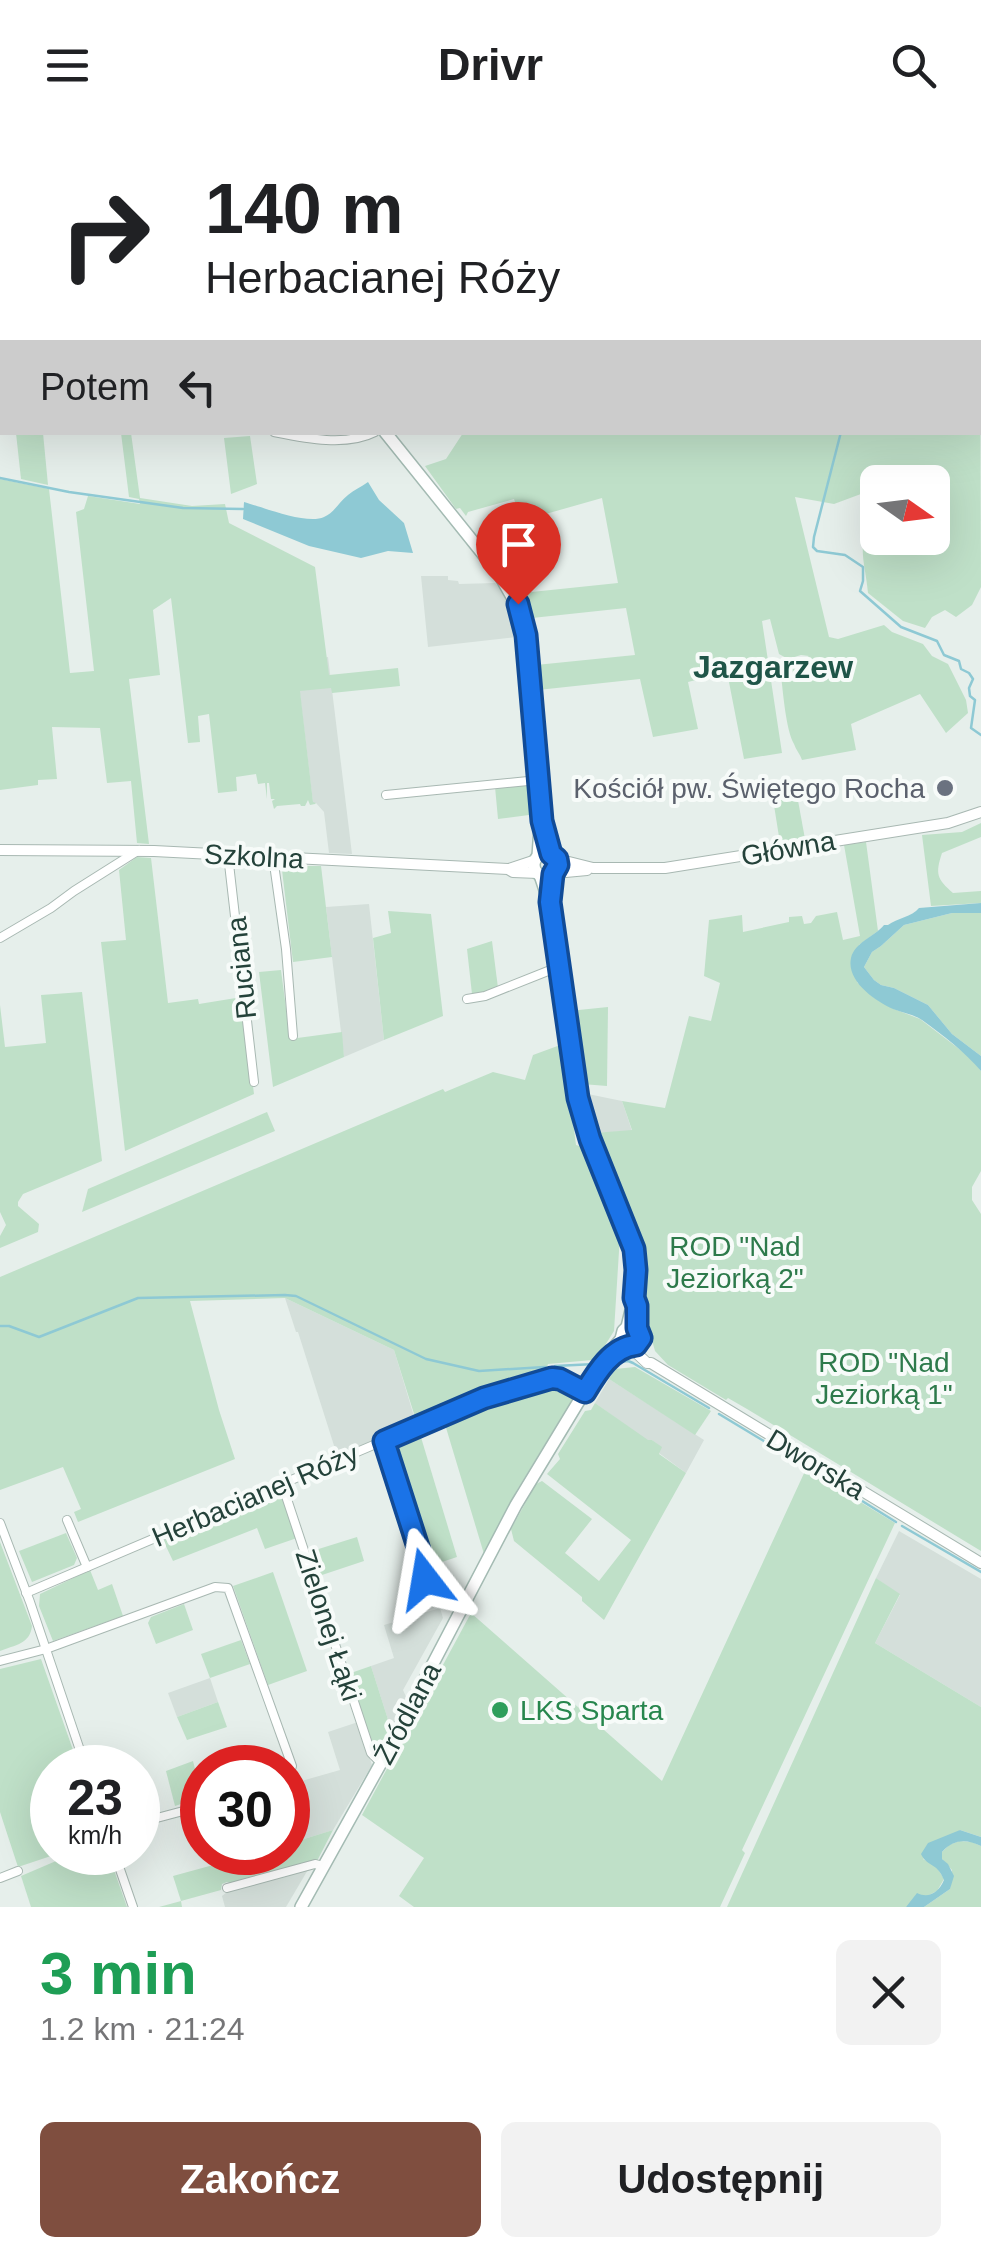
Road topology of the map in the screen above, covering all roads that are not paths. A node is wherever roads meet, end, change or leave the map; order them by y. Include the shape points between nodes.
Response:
1 (290, 435) edge
2 (369, 435) edge
3 (388, 435) edge
4 (538, 780) junction
5 (386, 795) dead end
6 (981, 812) edge
7 (0, 850) edge
8 (139, 850) junction
9 (228, 854) junction
10 (273, 857) junction
11 (546, 865) junction
12 (0, 938) edge
13 (558, 967) junction
14 (467, 999) dead end
15 (293, 1036) dead end
16 (254, 1082) dead end
17 (630, 1338) junction
18 (585, 1392) junction
19 (384, 1441) junction
20 (282, 1484) junction
21 (67, 1520) dead end
22 (0, 1523) edge
23 (981, 1563) edge
24 (87, 1567) junction
25 (418, 1583) dead end
26 (26, 1593) junction
27 (46, 1649) junction
28 (0, 1661) edge
29 (78, 1745) edge
30 (284, 1745) edge
31 (381, 1762) junction
32 (323, 1866) junction
33 (18, 1870) dead end
34 (122, 1875) edge
35 (0, 1878) edge
36 (228, 1888) dead end
37 (133, 1907) edge
38 (300, 1907) edge

1 - 2 street
3 - 4 main road via 518,604
4 - 5 street
4 - 11 main road
6 - 11 street, Główna via 948,823 665,868
7 - 8 street, Szkolna
8 - 9 street, Szkolna
8 - 12 street
9 - 10 street, Szkolna
9 - 16 street, Ruciana
10 - 11 street, Szkolna via 508,870
10 - 15 street
11 - 13 main road
13 - 14 street
13 - 17 main road via 578,1098 634,1249
17 - 18 main road, Źródlana via 612,1348
17 - 23 street, Dworska via 647,1363
18 - 19 street, Herbacianej Róży via 556,1378 524,1385
18 - 31 main road, Źródlana via 516,1505
19 - 20 street, Herbacianej Róży
19 - 25 street via 426,1572
20 - 24 street, Herbacianej Róży
20 - 31 street, Zielonej Łąki via 372,1756
21 - 24 street
22 - 26 street
24 - 26 street, Herbacianej Róży
26 - 27 street
27 - 28 street
27 - 29 street
27 - 30 street via 215,1587 228,1588
31 - 32 main road, Źródlana
32 - 36 street
32 - 38 main road, Źródlana
33 - 35 street
34 - 37 street

